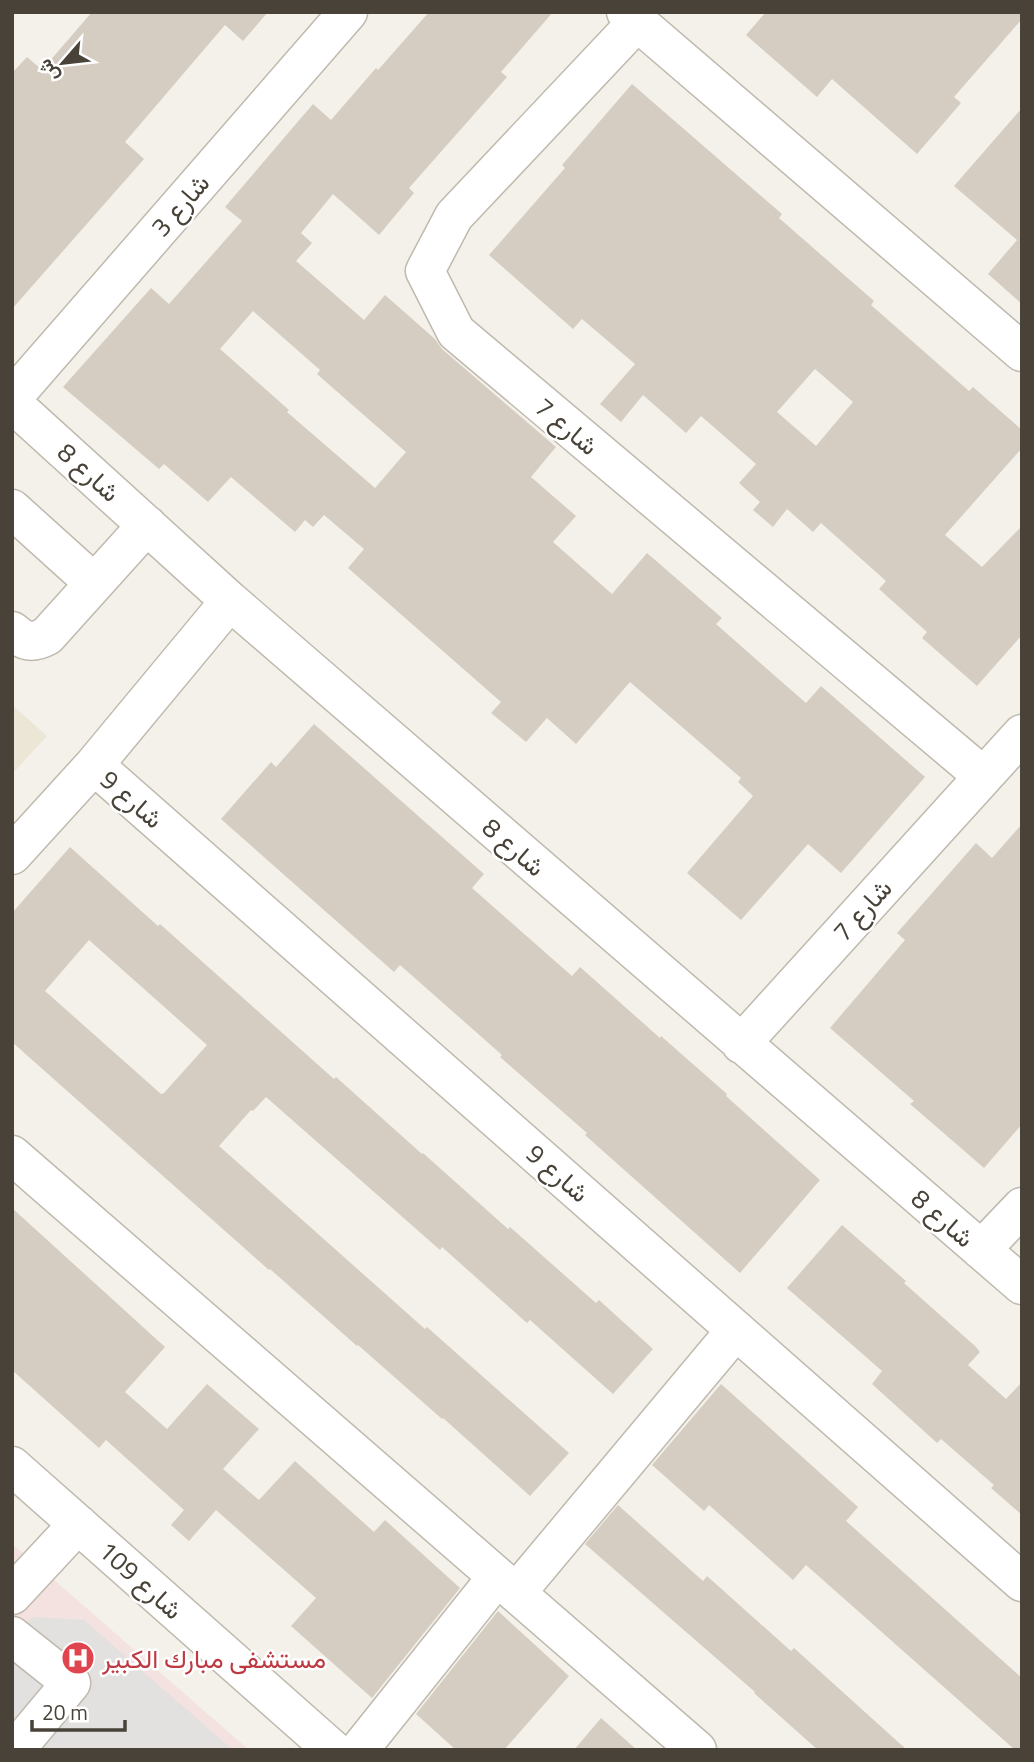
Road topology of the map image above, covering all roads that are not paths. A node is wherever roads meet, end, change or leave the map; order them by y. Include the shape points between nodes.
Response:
1 (348, 12) edge
2 (631, 17) edge
3 (1022, 352) edge
4 (12, 400) edge
5 (12, 509) edge
6 (147, 525) junction
7 (94, 583) junction
8 (230, 601) junction
9 (12, 631) edge
10 (1022, 734) edge
11 (94, 765) junction
12 (983, 776) junction
13 (12, 855) edge
14 (741, 1044) junction
15 (12, 1155) edge
16 (1022, 1207) edge
17 (981, 1250) junction
18 (1022, 1285) edge
19 (736, 1330) junction
20 (12, 1466) edge
21 (78, 1524) junction
22 (1022, 1581) edge
23 (507, 1585) junction
24 (12, 1595) edge
25 (12, 1636) edge
26 (80, 1691) junction
27 (15, 1750) edge
28 (46, 1750) edge
29 (333, 1750) edge
30 (359, 1750) edge
31 (696, 1750) edge

1 - 4 street, شارع 3
2 - 3 street, شارع 7
2 - 12 street, شارع 7 via 454,216 425,271 456,332
4 - 6 street, شارع 8
5 - 7 street
6 - 7 street
6 - 8 street, شارع 8
7 - 9 street via 47,636 30,641
8 - 11 street, شارع 9
8 - 14 street, شارع 8
10 - 12 street, شارع 7
11 - 13 street, شارع 9
11 - 19 street, شارع 9
12 - 14 street, شارع 7
14 - 17 street, شارع 8
15 - 23 street
16 - 17 street
17 - 18 street, شارع 8
19 - 22 street, شارع 9
19 - 23 street
20 - 21 street, شارع 109
21 - 24 street
21 - 29 street, شارع 109
23 - 30 street
23 - 31 street
25 - 26 street
26 - 27 street
26 - 28 street

